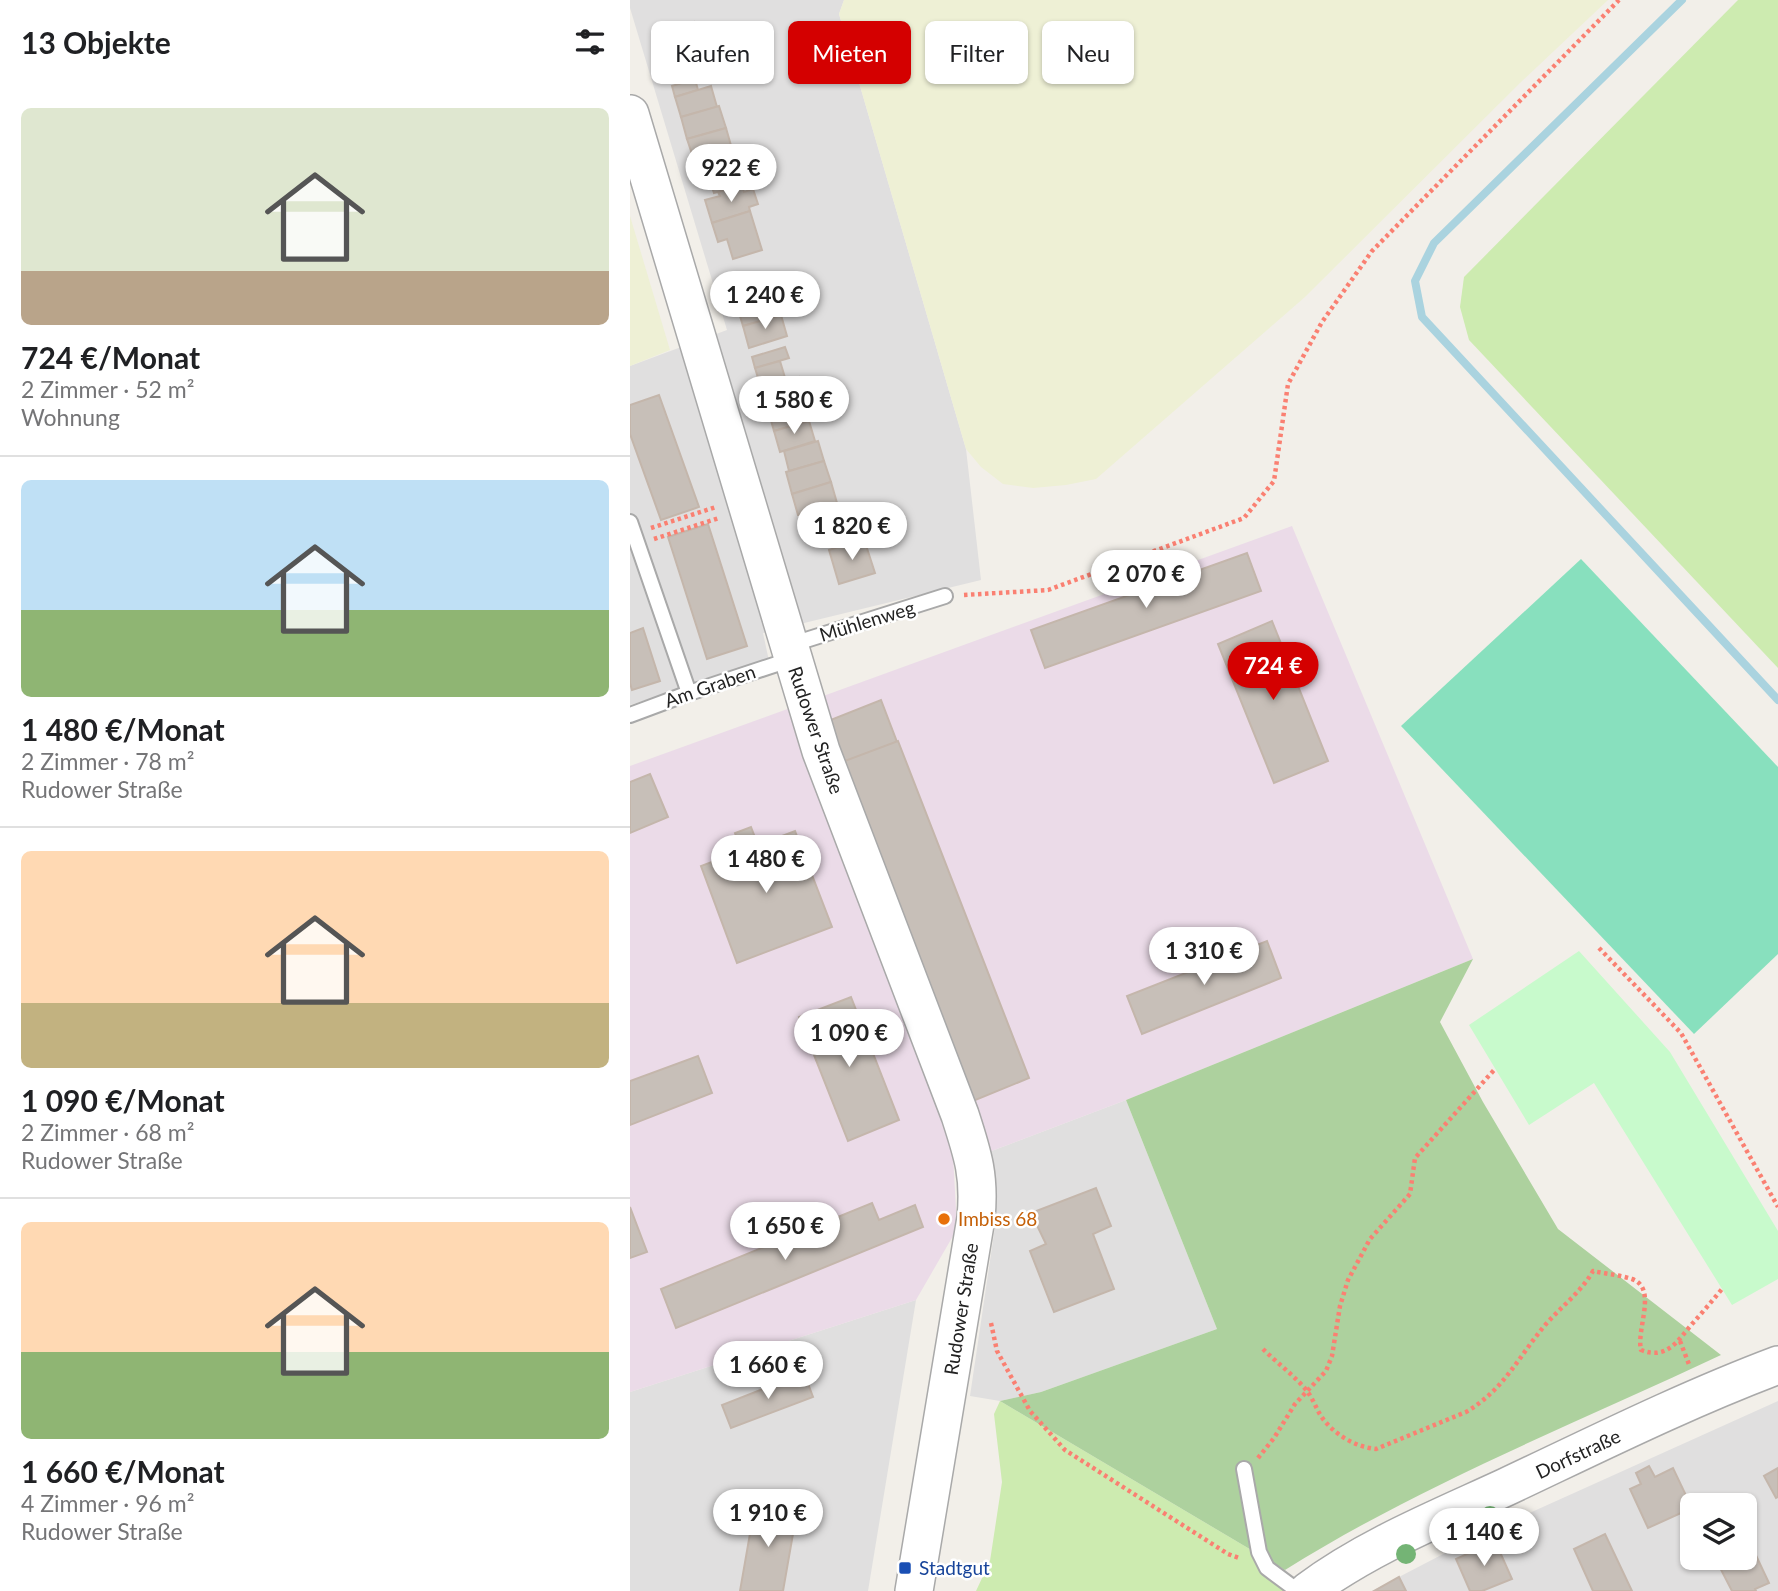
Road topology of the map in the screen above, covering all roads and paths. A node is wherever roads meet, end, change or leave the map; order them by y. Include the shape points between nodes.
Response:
1 (1619, 0) edge
2 (630, 114) edge
3 (745, 503) junction
4 (634, 533) edge
5 (946, 596) joint
6 (790, 652) junction
7 (689, 693) junction
8 (630, 715) edge
9 (1599, 948) dead end
10 (1495, 1069) dead end
11 (1778, 1207) edge
12 (1722, 1289) dead end
13 (990, 1315) dead end
14 (1680, 1341) junction
15 (1263, 1349) dead end
16 (1778, 1365) edge
17 (1695, 1377) dead end
18 (1308, 1392) junction
19 (1244, 1469) joint
20 (1267, 1568) junction
21 (914, 1591) edge
22 (1298, 1591) edge
23 (1308, 1591) edge

1 - 5 path via 1373,251 1322,322 1288,384 1274,481 1244,518 1048,590
2 - 3 street, Rudower Straße
3 - 4 path
3 - 4 path
3 - 6 street, Rudower Straße
4 - 7 lane
5 - 6 lane, Mühlenweg
6 - 7 lane, Am Graben
6 - 21 street, Rudower Straße via 821,751 976,1165 976,1218
7 - 8 lane, Am Graben
9 - 11 path via 1681,1033
10 - 18 path via 1415,1158 1410,1194 1370,1239 1358,1260 1340,1306 1332,1356
12 - 14 path
13 - 20 path via 997,1351 1030,1411 1065,1450 1228,1554
14 - 17 path
14 - 18 path via 1661,1353 1641,1350 1642,1284 1593,1271 1493,1393 1466,1412 1390,1445 1363,1448 1349,1441 1322,1417
15 - 18 path
16 - 23 street, Dorfstraße via 1438,1519 1331,1574
18 - 19 path
19 - 20 lane via 1259,1552
20 - 22 lane

